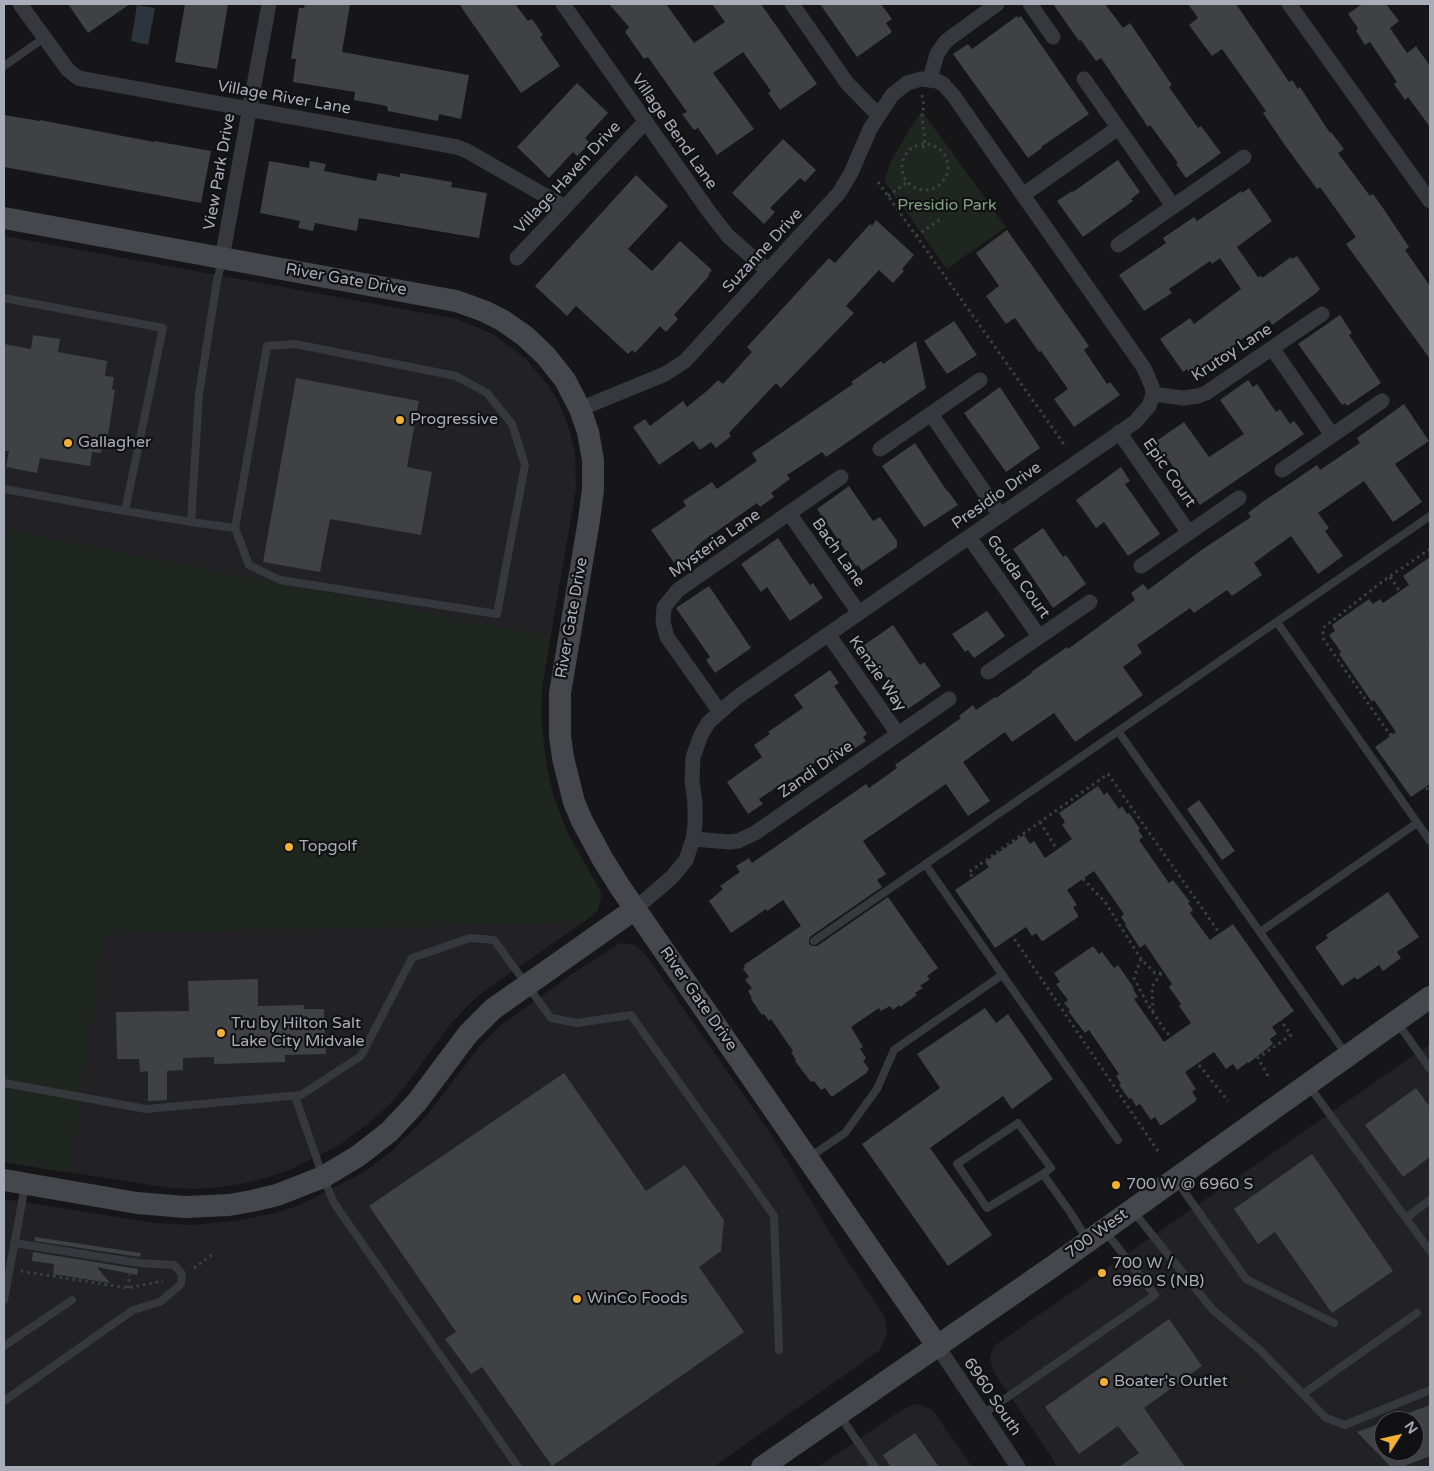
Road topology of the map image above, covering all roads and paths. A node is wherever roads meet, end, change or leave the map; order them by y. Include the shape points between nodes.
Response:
1 (20, 4) edge
2 (269, 4) edge
3 (563, 4) edge
4 (792, 4) edge
5 (997, 4) edge
6 (1030, 4) edge
7 (1289, 4) edge
8 (1053, 37) dead end
9 (44, 38) junction
10 (4, 66) edge
11 (930, 79) junction
12 (1084, 79) dead end
13 (922, 94) dead end
14 (249, 110) junction
15 (878, 115) junction
16 (645, 122) junction
17 (1118, 128) junction
18 (924, 146) junction
19 (1244, 157) dead end
20 (878, 182) dead end
21 (908, 182) junction
22 (1023, 195) junction
23 (888, 196) junction
24 (1430, 202) edge
25 (1173, 206) junction
26 (565, 207) junction
27 (4, 218) edge
28 (942, 218) dead end
29 (916, 236) junction
30 (1118, 244) dead end
31 (222, 258) junction
32 (517, 258) dead end
33 (768, 271) junction
34 (4, 298) edge
35 (1322, 314) dead end
36 (1272, 348) junction
37 (980, 380) dead end
38 (1153, 394) junction
39 (1382, 400) dead end
40 (580, 409) junction
41 (931, 414) junction
42 (1119, 432) junction
43 (1332, 435) junction
44 (1066, 447) dead end
45 (880, 449) dead end
46 (1282, 470) dead end
47 (841, 477) dead end
48 (4, 489) edge
49 (1239, 498) dead end
50 (125, 511) junction
51 (789, 513) junction
52 (1000, 515) junction
53 (1430, 516) edge
54 (191, 522) junction
55 (235, 528) junction
56 (1189, 533) junction
57 (969, 537) junction
58 (1430, 549) edge
59 (1141, 566) dead end
60 (1390, 577) junction
61 (1090, 602) dead end
62 (859, 613) junction
63 (1277, 622) junction
64 (828, 634) junction
65 (1039, 636) junction
66 (1430, 648) edge
67 (988, 672) dead end
68 (949, 699) dead end
69 (1430, 706) edge
70 (720, 712) junction
71 (1118, 731) junction
72 (898, 734) junction
73 (1390, 735) junction
74 (1430, 793) edge
75 (1040, 822) junction
76 (1417, 822) junction
77 (693, 840) junction
78 (1430, 841) edge
79 (925, 864) junction
80 (635, 908) junction
81 (1260, 932) junction
82 (1221, 934) junction
83 (814, 941) dead end
84 (1141, 959) junction
85 (1161, 973) junction
86 (1002, 975) junction
87 (527, 984) junction
88 (1430, 997) edge
89 (1154, 1013) junction
90 (1396, 1021) junction
91 (1347, 1056) junction
92 (1430, 1070) edge
93 (1268, 1076) dead end
94 (4, 1084) edge
95 (1308, 1084) junction
96 (295, 1096) junction
97 (1228, 1101) dead end
98 (1118, 1140) dead end
99 (1158, 1150) dead end
100 (808, 1158) junction
101 (1043, 1174) junction
102 (323, 1177) junction
103 (1175, 1178) junction
104 (14, 1182) edge
105 (1430, 1200) edge
106 (1132, 1209) junction
107 (1406, 1218) junction
108 (1096, 1235) junction
109 (14, 1243) junction
110 (1430, 1251) edge
111 (213, 1254) dead end
112 (10, 1268) junction
113 (130, 1274) dead end
114 (182, 1274) junction
115 (128, 1288) junction
116 (4, 1300) edge
117 (72, 1300) dead end
118 (1417, 1313) dead end
119 (1334, 1323) dead end
120 (4, 1346) edge
121 (938, 1347) junction
122 (779, 1350) dead end
123 (1430, 1390) edge
124 (1303, 1394) junction
125 (4, 1401) edge
126 (839, 1414) junction
127 (983, 1414) junction
128 (518, 1467) edge
129 (762, 1467) edge
130 (875, 1467) edge
131 (1018, 1467) edge

1 - 9 street, Village River Lane
2 - 14 street, View Park Drive
3 - 16 street, Village Bend Lane
4 - 15 street via 847,83
5 - 11 street via 946,42 937,54
6 - 8 street
7 - 24 street
9 - 10 lane
9 - 14 street, Village River Lane via 78,78
11 - 15 street, Suzanne Drive via 914,80 899,88
11 - 22 street via 942,84 953,95
12 - 17 street
13 - 18 path
14 - 26 street, Village River Lane via 457,147
14 - 31 street, View Park Drive
15 - 33 street, Suzanne Drive via 839,193
16 - 26 street, Village Haven Drive
16 - 33 street, Village Bend Lane via 718,225
17 - 22 street
17 - 25 street
18 - 21 path via 913,148 904,158 902,170
18 - 21 path via 937,148 945,158 945,177 931,190 918,189
19 - 25 street
20 - 23 path
21 - 23 path
22 - 38 street via 1144,368
23 - 29 path
25 - 30 street
26 - 32 street, Village Haven Drive
27 - 31 street, River Gate Drive
28 - 29 path
29 - 44 path
31 - 40 street, River Gate Drive via 445,298 484,311 510,325 536,346 565,380
31 - 54 lane via 199,394
33 - 40 street, Suzanne Drive via 679,366
34 - 50 lane via 164,328
35 - 36 street, Krutoy Lane
36 - 38 street, Krutoy Lane via 1217,387 1198,396 1175,398
36 - 43 street
37 - 41 street
38 - 42 street, Presidio Drive via 1145,412
39 - 43 street
40 - 80 street, River Gate Drive via 591,447 592,489 590,520 562,677 560,736 568,780 582,822
41 - 45 street
41 - 52 street
42 - 52 street, Presidio Drive
42 - 56 street, Epic Court
43 - 46 street
47 - 51 street, Mysteria Lane
48 - 50 lane
49 - 56 street, Epic Court
50 - 54 lane
51 - 62 street, Bach Lane
51 - 70 street, Mysteria Lane via 678,590 664,607 662,622 667,637
52 - 57 street, Presidio Drive
53 - 63 lane
54 - 55 lane
55 - 55 lane via 267,346 294,344 456,376 487,393 512,424 525,464 497,614 280,580 249,565
56 - 59 street, Epic Court
57 - 62 street, Presidio Drive
57 - 65 street, Gouda Court
58 - 60 path
60 - 66 path via 1414,612
60 - 73 path via 1322,628 1322,638
61 - 65 street, Gouda Court
62 - 64 street, Presidio Drive
63 - 71 lane
63 - 76 lane
64 - 70 street, Presidio Drive
64 - 72 street, Kenzie Way
65 - 67 street, Gouda Court
68 - 72 street, Zandi Drive
69 - 73 path
70 - 77 street, Presidio Drive via 705,729 693,757
71 - 79 lane
71 - 81 lane
72 - 77 street, Zandi Drive via 746,838 722,843
73 - 74 path
75 - 82 path via 1108,774
75 - 84 path via 1061,856 1105,902
75 - 99 path via 969,872
76 - 78 lane
76 - 81 lane
77 - 80 street, Presidio Drive via 686,860 676,873
79 - 83 lane
79 - 86 lane
80 - 87 street
80 - 100 street, River Gate Drive
81 - 91 lane
82 - 85 path
82 - 93 path via 1291,1035 1258,1058
84 - 85 path via 1155,973
84 - 89 path via 1134,978
85 - 89 path via 1152,987
86 - 98 lane
86 - 100 lane via 894,1050 878,1088 845,1133
87 - 96 lane via 494,940 470,938 412,958 361,1056 302,1095
87 - 102 street via 480,1020 417,1102 389,1132
87 - 122 lane via 551,1018 577,1023 631,1015 774,1216
88 - 90 street, 700 West
89 - 97 path via 1166,1032 1187,1050
90 - 91 street, 700 West
90 - 92 lane
91 - 95 street, 700 West
94 - 96 lane via 146,1109
95 - 103 street, 700 West
95 - 107 lane
96 - 102 lane
100 - 121 street, River Gate Drive
101 - 101 lane via 1051,1168 1018,1123 956,1164 987,1208
101 - 108 lane via 1070,1212
102 - 104 street via 268,1197 206,1206 137,1203
102 - 128 lane via 334,1203
103 - 106 street, 700 West
103 - 119 lane via 1246,1279
104 - 109 lane
105 - 107 lane
106 - 108 street, 700 West
106 - 124 lane via 1212,1309 1260,1350
107 - 110 lane
108 - 121 street, 700 West
108 - 127 lane via 1155,1295
109 - 112 lane
109 - 114 lane via 140,1263 174,1265
111 - 114 path
112 - 115 path
112 - 116 lane
113 - 115 path
114 - 115 path
114 - 125 lane via 181,1284 160,1302 133,1310
117 - 120 lane
118 - 124 lane
121 - 126 street, 700 West
121 - 127 street, 6960 South
123 - 124 lane via 1345,1425 1326,1418
126 - 129 street, 700 West
126 - 130 lane
127 - 131 street, 6960 South

